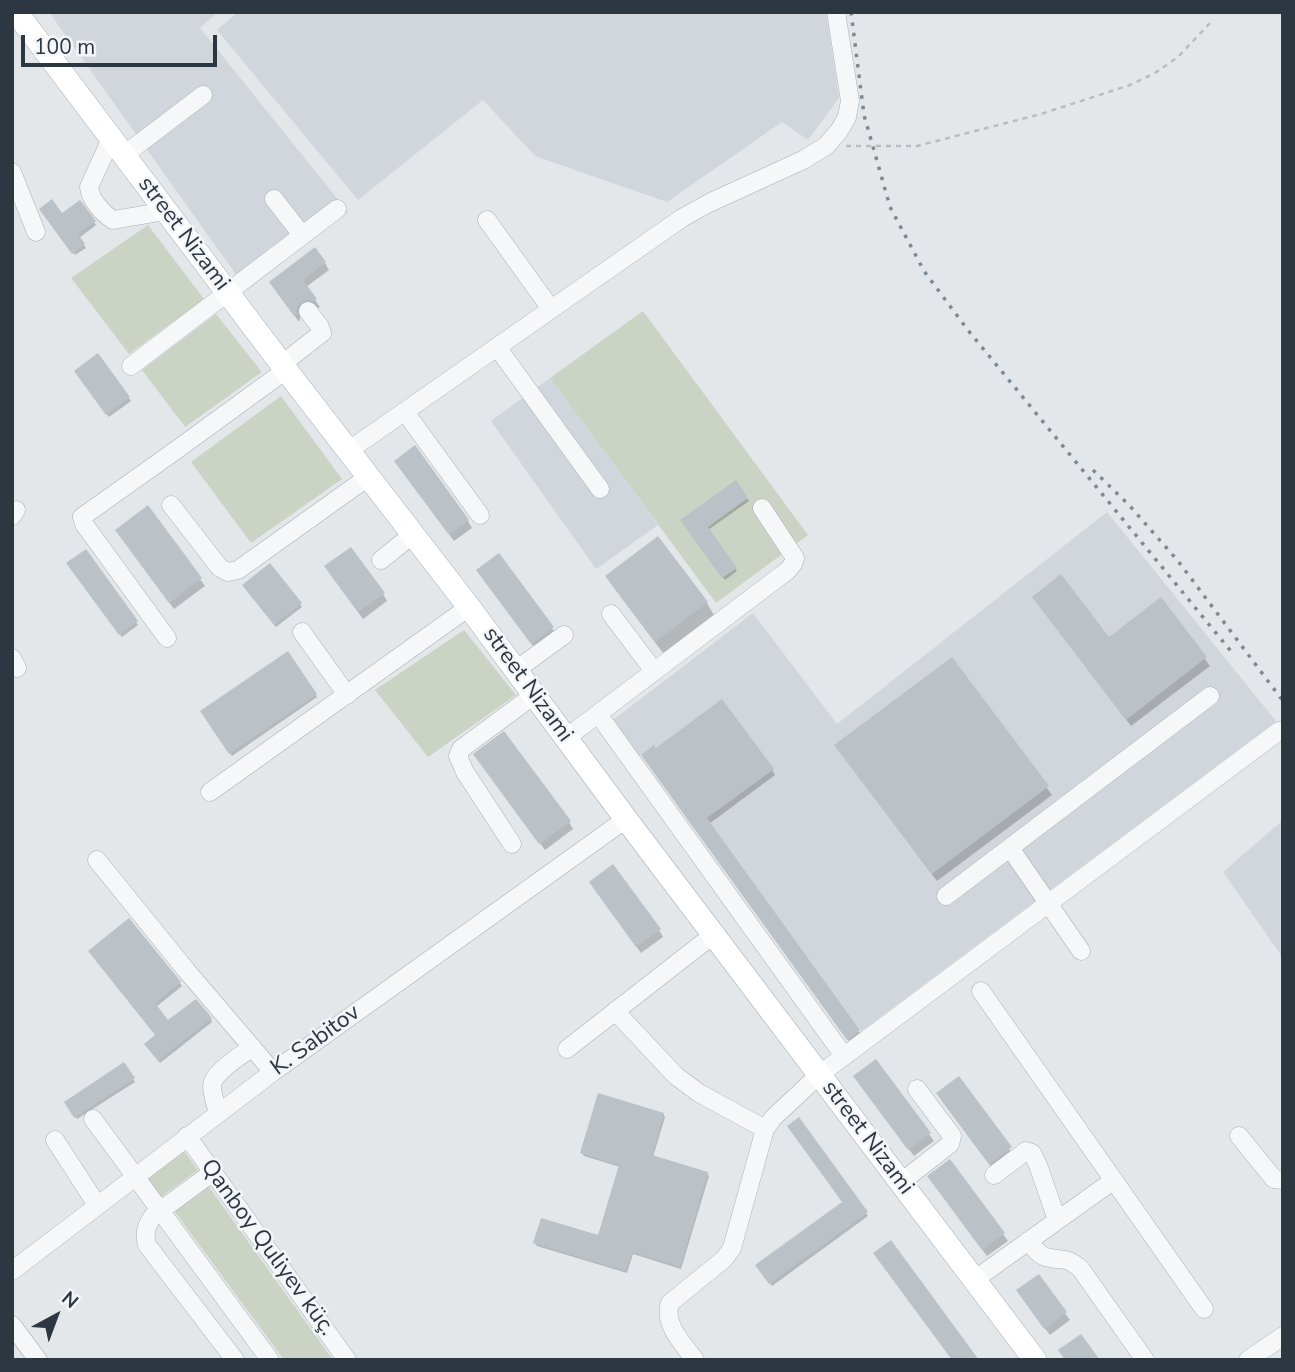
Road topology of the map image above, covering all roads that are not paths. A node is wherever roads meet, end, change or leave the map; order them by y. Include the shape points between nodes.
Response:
1 (16, 12) edge
2 (836, 12) edge
3 (203, 95) dead end
4 (117, 147) junction
5 (12, 172) edge
6 (274, 199) dead end
7 (337, 209) dead end
8 (166, 211) junction
9 (487, 220) dead end
10 (36, 232) dead end
11 (302, 235) junction
12 (227, 292) junction
13 (551, 309) junction
14 (307, 311) dead end
15 (497, 348) junction
16 (131, 366) dead end
17 (284, 367) junction
18 (405, 412) junction
19 (348, 451) junction
20 (368, 477) junction
21 (600, 488) dead end
22 (171, 505) dead end
23 (762, 508) dead end
24 (480, 515) dead end
25 (412, 536) junction
26 (381, 560) dead end
27 (469, 607) junction
28 (611, 614) dead end
29 (302, 632) dead end
30 (564, 635) dead end
31 (167, 638) dead end
32 (516, 670) junction
33 (654, 671) junction
34 (347, 695) junction
35 (534, 695) junction
36 (1210, 696) dead end
37 (598, 713) junction
38 (1279, 731) dead end
39 (566, 738) junction
40 (210, 792) dead end
41 (626, 819) junction
42 (512, 844) dead end
43 (1010, 848) junction
44 (97, 860) dead end
45 (946, 896) dead end
46 (1050, 903) junction
47 (713, 935) junction
48 (1081, 951) dead end
49 (981, 991) dead end
50 (615, 1011) junction
51 (251, 1047) junction
52 (567, 1049) dead end
53 (844, 1056) junction
54 (273, 1072) junction
55 (819, 1075) junction
56 (917, 1089) dead end
57 (218, 1113) junction
58 (93, 1119) dead end
59 (765, 1129) junction
60 (187, 1136) junction
61 (1238, 1136) dead end
62 (55, 1140) dead end
63 (212, 1172) junction
64 (994, 1175) dead end
65 (134, 1177) junction
66 (1114, 1180) junction
67 (1283, 1180) edge
68 (900, 1183) junction
69 (97, 1206) junction
70 (160, 1211) junction
71 (1058, 1220) junction
72 (1028, 1241) junction
73 (15, 1263) edge
74 (974, 1280) junction
75 (1204, 1309) dead end
76 (12, 1325) edge
77 (1283, 1336) edge
78 (1030, 1358) edge
79 (38, 1360) edge
80 (235, 1360) edge
81 (270, 1360) edge
82 (347, 1360) edge
83 (695, 1360) edge
84 (1145, 1360) edge
85 (1248, 1360) edge

1 - 4 main road, street Nizami
2 - 13 street via 849,101 847,117 826,146 682,218
3 - 4 street
4 - 8 main road, street Nizami
4 - 8 street via 89,187 105,215 113,220
5 - 10 street
6 - 11 street
7 - 11 street
8 - 12 main road, street Nizami
9 - 13 street
11 - 12 street
12 - 16 street
12 - 17 main road, street Nizami
13 - 15 street
14 - 17 street via 322,333
15 - 18 street
15 - 21 street
17 - 19 main road, street Nizami
17 - 31 street via 82,517
18 - 19 street
18 - 24 street
19 - 20 main road, street Nizami
20 - 22 street via 238,570 228,572 220,568
20 - 25 main road, street Nizami
23 - 33 street via 795,558 793,564
25 - 26 street
25 - 27 main road, street Nizami
27 - 32 main road, street Nizami
27 - 34 street
28 - 33 street
29 - 34 street
30 - 32 street
32 - 35 main road, street Nizami
33 - 37 street
34 - 40 street
35 - 39 main road, street Nizami
35 - 42 street via 457,756
36 - 43 street
37 - 39 street
37 - 53 street
38 - 46 street
39 - 41 main road, street Nizami
41 - 47 main road, street Nizami
41 - 54 street, K. Sabitov
43 - 45 street
43 - 46 street
44 - 51 street
46 - 48 street
46 - 53 street
47 - 50 street
47 - 55 main road, street Nizami
49 - 66 street
50 - 52 street
50 - 59 street via 676,1076
51 - 54 street
51 - 57 street via 214,1079
53 - 55 street
54 - 57 street, K. Sabitov
55 - 59 street
55 - 68 main road, street Nizami
56 - 68 street via 952,1136 950,1144
57 - 60 street, K. Sabitov
58 - 65 street
59 - 83 street via 732,1248 670,1303 666,1312
60 - 63 street, Qanboy Quliyev küç.
60 - 65 street, K. Sabitov
61 - 67 street via 1274,1179
62 - 69 street
63 - 70 street
63 - 82 street, Qanboy Quliyev küç.
64 - 71 street via 1026,1151 1032,1153
65 - 69 street, K. Sabitov
65 - 70 street
66 - 71 street
66 - 75 street
68 - 74 main road, street Nizami
69 - 73 street, K. Sabitov
70 - 80 street via 147,1225 147,1245
70 - 81 street
71 - 72 street
72 - 74 street
72 - 84 street via 1046,1257 1069,1260 1080,1268
74 - 78 main road, street Nizami
76 - 79 street
77 - 85 street

